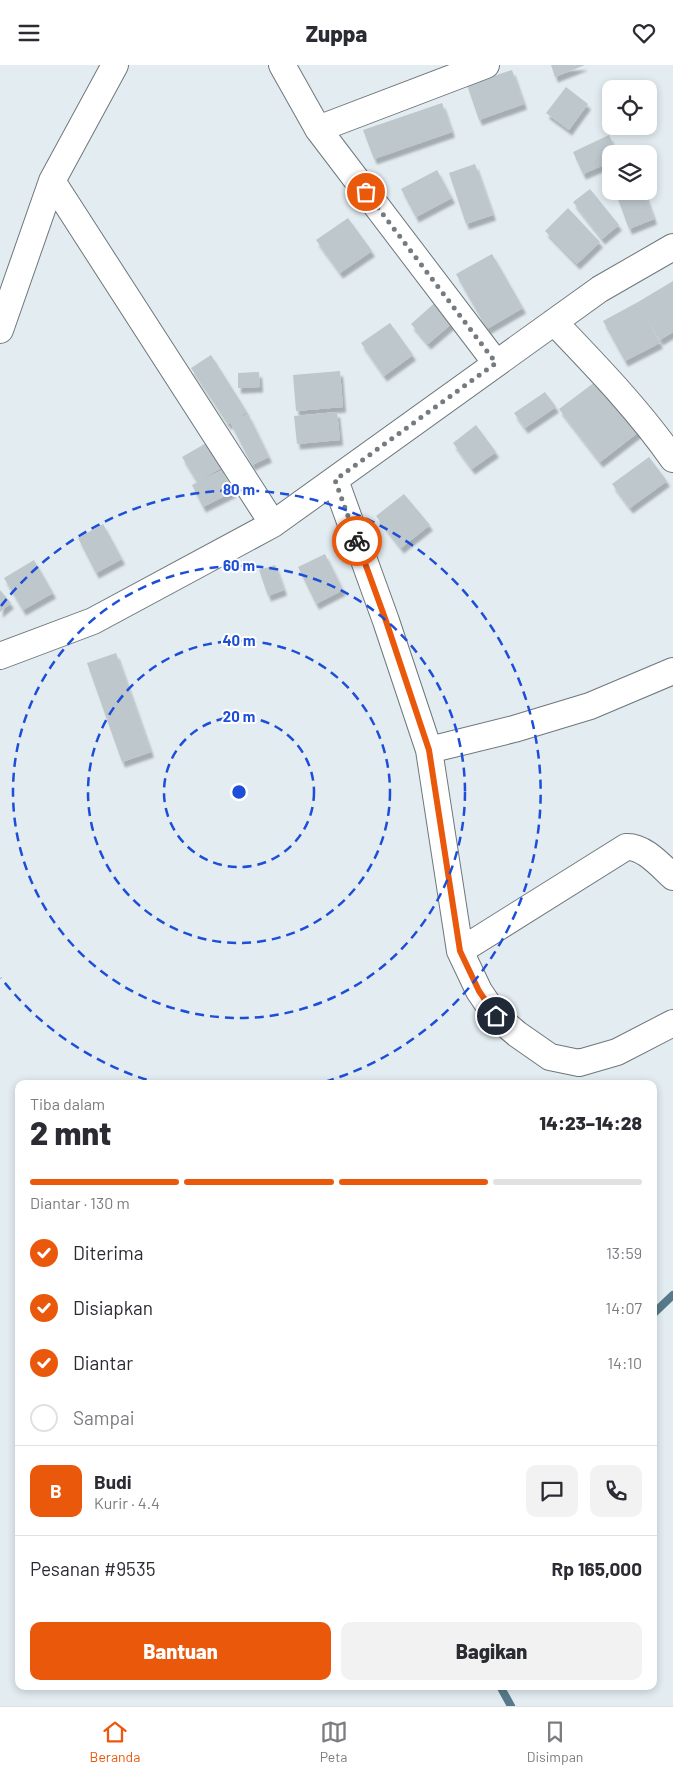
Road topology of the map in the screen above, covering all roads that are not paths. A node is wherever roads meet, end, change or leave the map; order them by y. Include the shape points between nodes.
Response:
1 (115, 65) edge
2 (282, 65) edge
3 (486, 65) edge
4 (318, 129) junction
5 (52, 181) junction
6 (673, 247) edge
7 (554, 322) junction
8 (0, 330) edge
9 (496, 363) junction
10 (673, 459) edge
11 (335, 480) junction
12 (273, 524) junction
13 (0, 656) edge
14 (670, 680) edge
15 (429, 750) junction
16 (673, 877) edge
17 (460, 951) junction
18 (673, 1023) edge

1 - 5 street
2 - 4 street
3 - 4 street
4 - 9 street
5 - 8 street
5 - 12 street
6 - 7 street via 600,289
7 - 9 street
7 - 10 street via 610,380
9 - 11 street
11 - 12 street
11 - 15 street
12 - 13 street via 93,621
14 - 15 street via 590,707
15 - 17 street
16 - 17 street via 645,853 634,846 626,847
17 - 18 street via 479,991 496,1016 550,1057 579,1063 617,1052

